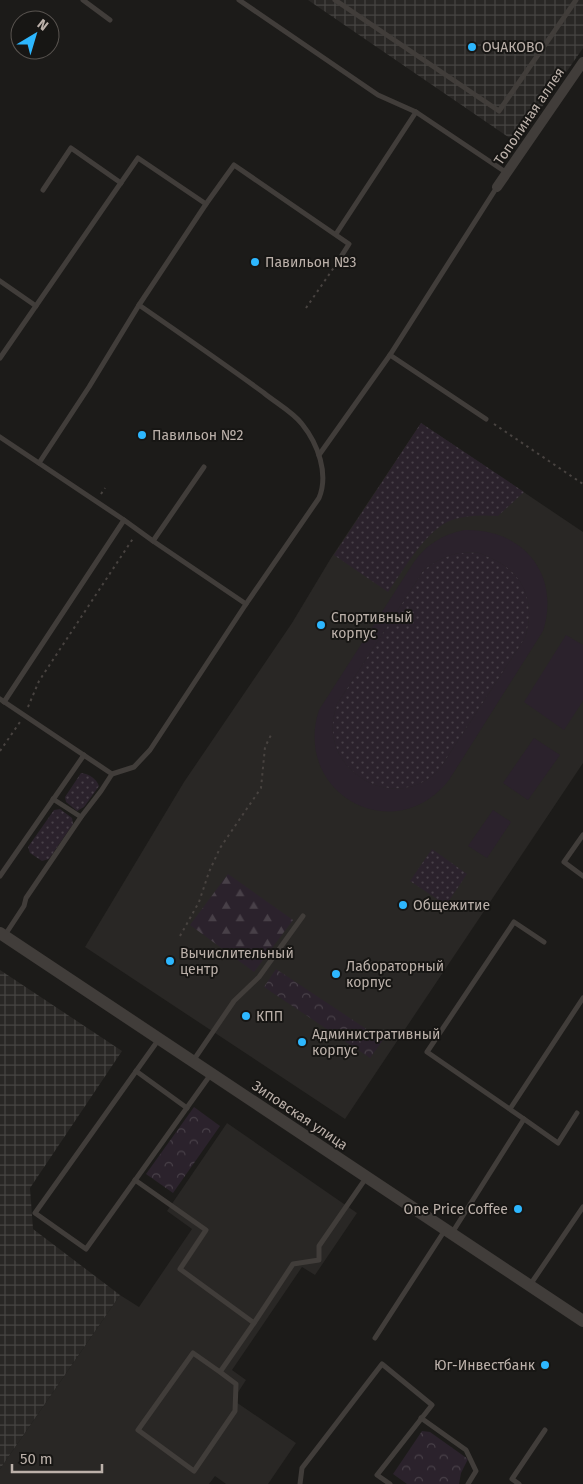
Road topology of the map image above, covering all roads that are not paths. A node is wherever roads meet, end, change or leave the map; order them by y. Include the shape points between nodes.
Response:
1 (83, 0) edge
2 (239, 0) edge
3 (335, 0) edge
4 (576, 0) edge
5 (110, 20) dead end
6 (583, 62) edge
7 (416, 112) junction
8 (507, 173) junction
9 (120, 183) junction
10 (497, 187) joint
11 (43, 190) dead end
12 (206, 204) junction
13 (336, 234) junction
14 (342, 255) road end
15 (0, 281) edge
16 (139, 305) junction
17 (36, 306) junction
18 (390, 355) junction
19 (0, 358) edge
20 (486, 419) road end
21 (0, 436) edge
22 (319, 454) junction
23 (39, 463) junction
24 (204, 467) dead end
25 (124, 520) junction
26 (153, 541) junction
27 (246, 604) junction
28 (2, 700) edge
29 (84, 755) junction
30 (112, 774) junction
31 (53, 799) junction
32 (81, 817) junction
33 (583, 835) edge
34 (0, 876) edge
35 (583, 876) edge
36 (303, 916) dead end
37 (2, 934) edge
38 (544, 942) dead end
39 (583, 998) edge
40 (159, 1039) junction
41 (193, 1061) junction
42 (136, 1071) junction
43 (211, 1073) junction
44 (186, 1108) junction
45 (510, 1110) junction
46 (576, 1113) dead end
47 (524, 1119) junction
48 (367, 1177) junction
49 (135, 1180) junction
50 (583, 1207) edge
51 (448, 1232) junction
52 (530, 1286) junction
53 (583, 1322) edge
54 (254, 1323) junction
55 (375, 1338) dead end
56 (220, 1372) junction
57 (421, 1418) junction
58 (545, 1430) dead end
59 (300, 1484) edge
60 (390, 1484) edge
61 (468, 1484) edge
62 (519, 1484) edge

1 - 5 lane
2 - 7 lane via 378,95
3 - 4 lane via 500,111
6 - 8 street, Тополиная аллея
7 - 8 lane
7 - 13 lane
8 - 10 street, Тополиная аллея
9 - 11 lane via 71,148
9 - 12 lane via 138,158
9 - 17 lane
10 - 18 lane
12 - 13 lane via 234,165
12 - 16 lane
13 - 14 lane via 349,244
15 - 17 lane
16 - 22 lane via 299,420
16 - 23 lane
17 - 19 lane
18 - 20 lane
18 - 22 lane
21 - 23 lane
22 - 27 lane via 323,480 319,498
23 - 25 lane
24 - 26 lane
25 - 26 lane
25 - 28 lane
26 - 27 lane
27 - 30 lane via 150,750 134,767
28 - 29 lane
29 - 30 lane
29 - 31 lane
30 - 32 lane
31 - 32 lane
31 - 34 lane
32 - 37 lane via 26,898 24,906
33 - 35 lane via 564,862
36 - 41 lane via 259,977 234,1001
37 - 40 street, Зиповская улица
38 - 45 lane via 514,922 427,1052
39 - 45 lane
40 - 41 street, Зиповская улица
40 - 42 lane
41 - 43 street, Зиповская улица
42 - 44 lane
42 - 49 lane via 35,1213 86,1249
43 - 44 lane
43 - 48 street, Зиповская улица
44 - 49 lane
45 - 47 lane
46 - 47 lane via 558,1143
47 - 51 lane
48 - 51 street, Зиповская улица
48 - 54 lane via 319,1246 319,1260 293,1264
49 - 54 lane via 206,1230 180,1269
50 - 52 lane
51 - 52 street, Зиповская улица
51 - 55 lane
52 - 53 street, Зиповская улица
54 - 56 lane
56 - 56 lane via 193,1353 138,1430 194,1471 235,1411 236,1384
57 - 59 lane via 432,1405 382,1364 302,1468
57 - 60 lane via 377,1475
57 - 61 lane via 466,1450 476,1471
58 - 62 lane via 512,1479

